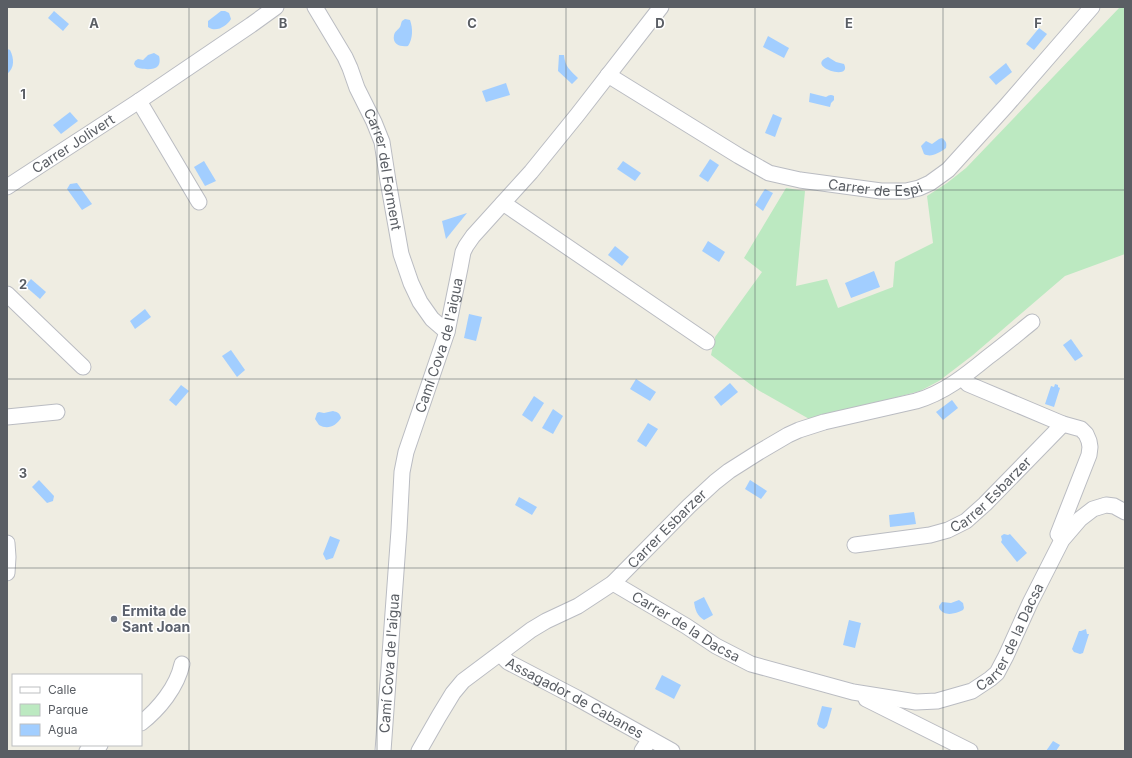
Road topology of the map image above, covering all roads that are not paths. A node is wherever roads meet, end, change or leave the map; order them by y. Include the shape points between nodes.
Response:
1 (315, 7) edge
2 (661, 7) edge
3 (1092, 7) edge
4 (268, 9) edge
5 (608, 75) junction
6 (139, 101) junction
7 (7, 187) edge
8 (198, 202) dead end
9 (503, 204) junction
10 (7, 294) edge
11 (1032, 322) dead end
12 (446, 332) junction
13 (707, 342) dead end
14 (84, 367) dead end
15 (962, 378) junction
16 (57, 412) dead end
17 (7, 417) edge
18 (1063, 424) junction
19 (1125, 512) edge
20 (1062, 540) junction
21 (7, 543) edge
22 (855, 545) dead end
23 (7, 573) edge
24 (613, 584) junction
25 (500, 654) junction
26 (182, 664) dead end
27 (853, 692) junction
28 (142, 723) edge
29 (646, 745) edge
30 (98, 746) edge
31 (87, 751) edge
32 (383, 751) edge
33 (419, 751) edge
34 (672, 751) edge
35 (970, 751) edge

1 - 12 street, Carrer del Forment via 345,57 382,142 402,254 411,282 420,302 432,319
2 - 5 street, Camí Cova de l'aigua
3 - 5 street, Carrer de Espi via 948,170 930,183 906,191 881,191 800,180 770,173
4 - 6 street, Carrer Jolivert via 251,25
5 - 9 street, Camí Cova de l'aigua
6 - 7 street, Carrer Jolivert
6 - 8 street
9 - 12 street, Camí Cova de l'aigua via 473,236 464,252
9 - 13 street
10 - 14 street
11 - 15 street, Carrer Esbarzer
12 - 32 street, Camí Cova de l'aigua via 406,452 402,472
15 - 18 street via 968,384
15 - 24 street, Carrer Esbarzer via 925,398 799,430 759,452 715,482
16 - 17 street
18 - 20 street via 1081,429 1086,434 1090,447 1058,534
18 - 22 street, Carrer Esbarzer via 975,514 960,525 930,535
19 - 20 street, Carrer de la Dacsa via 1114,506 1093,509 1080,519
20 - 27 street, Carrer de la Dacsa via 1002,664 990,679 972,691 929,702
21 - 23 street
24 - 25 street, Carrer Esbarzer via 578,606 531,630
24 - 27 street, Carrer de la Dacsa via 743,661
25 - 29 street, Assagador de Cabanes via 508,662 577,698
25 - 33 street, Carrer Esbarzer via 457,688
26 - 28 street via 168,693
27 - 35 street, Carrer de la Dacsa
29 - 34 street, Assagador de Cabanes
30 - 31 street

